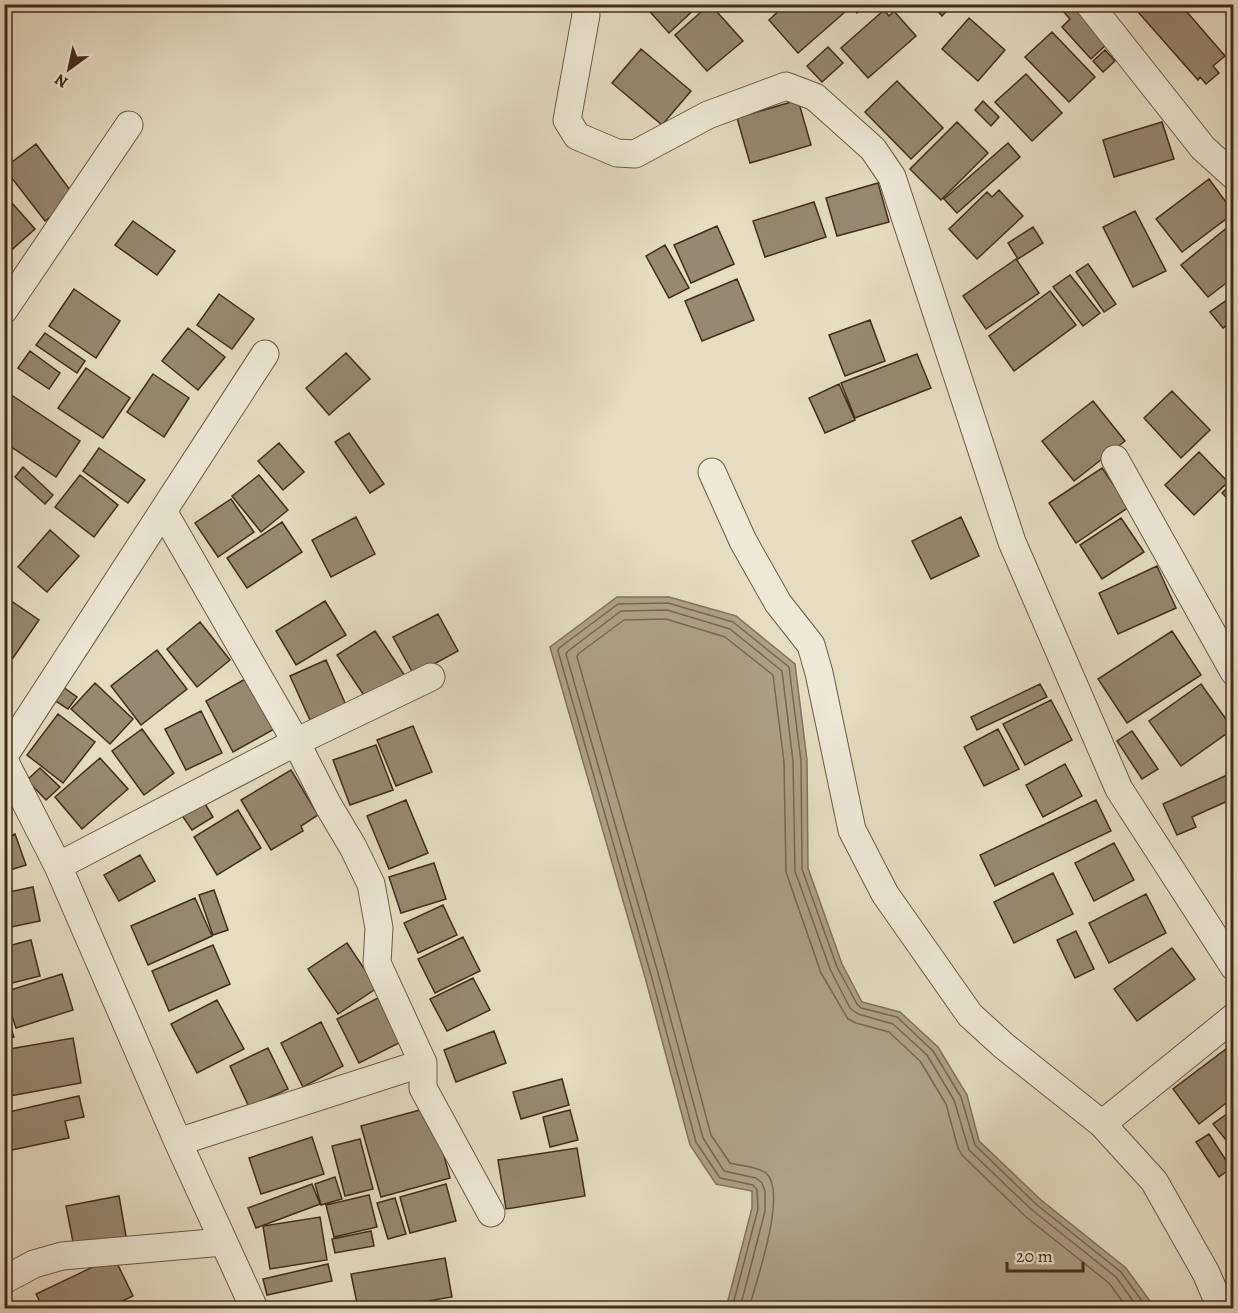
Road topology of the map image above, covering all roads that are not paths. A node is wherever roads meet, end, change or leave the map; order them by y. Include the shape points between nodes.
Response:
1 (1089, 4) edge
2 (588, 8) edge
3 (129, 125) dead end
4 (1233, 176) edge
5 (4, 309) edge
6 (265, 354) dead end
7 (1115, 459) dead end
8 (712, 472) dead end
9 (163, 511) junction
10 (1233, 672) edge
11 (431, 676) dead end
12 (296, 742) junction
13 (4, 758) edge
14 (58, 866) junction
15 (1233, 967) edge
16 (1233, 1017) edge
17 (423, 1063) junction
18 (1102, 1124) junction
19 (178, 1142) junction
20 (491, 1213) dead end
21 (224, 1242) junction
22 (4, 1280) edge
23 (254, 1308) edge
24 (1221, 1308) edge

1 - 4 street via 1203,148
2 - 15 street via 567,120 577,136 616,153 635,154 708,115 786,86 815,97 873,149 892,177 1012,542 1119,789
3 - 5 street
6 - 9 street
7 - 10 street
8 - 18 street via 743,541 778,603 811,645 852,830 885,894 970,1015 1004,1047
9 - 12 street
9 - 13 street
11 - 12 street
12 - 14 street
12 - 17 street via 371,884 379,928 377,963
13 - 14 street
14 - 19 street
16 - 18 street
17 - 19 street
17 - 20 street via 423,1088
18 - 24 street via 1154,1181 1206,1273
19 - 21 street
21 - 22 street via 62,1256 34,1264
21 - 23 street

